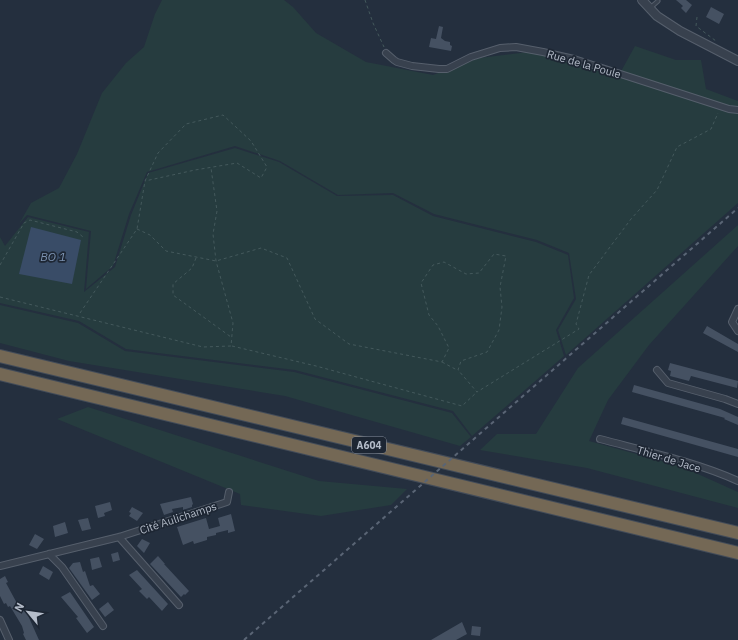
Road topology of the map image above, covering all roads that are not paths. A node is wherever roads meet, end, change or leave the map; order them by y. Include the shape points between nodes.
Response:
1 (642, 0) edge
2 (658, 2) dead end
3 (650, 8) junction
4 (386, 53) road end
5 (738, 60) edge
6 (738, 110) edge
7 (738, 309) edge
8 (738, 331) edge
9 (0, 356) edge
10 (657, 370) dead end
11 (0, 374) edge
12 (738, 404) edge
13 (600, 439) dead end
14 (738, 481) edge
15 (229, 492) dead end
16 (738, 533) edge
17 (119, 537) junction
18 (738, 553) edge
19 (49, 554) junction
20 (0, 566) edge
21 (179, 604) dead end
22 (0, 620) edge
23 (103, 626) dead end
24 (9, 640) edge

1 - 3 street
2 - 3 lane
3 - 5 street via 657,16 680,31
4 - 6 street, Rue de la Poule via 394,60 412,66 447,69 471,57 500,48 529,50 574,59
7 - 8 street via 732,322
9 - 16 highway, A604
10 - 12 street via 668,383 725,398
11 - 18 highway, A604
13 - 14 street, Thier de Jace via 663,456
15 - 17 street, Cité Aulichamps via 227,502
17 - 19 street, Cité Aulichamps
17 - 21 street
19 - 20 street, Cité Aulichamps
19 - 23 street via 62,567
22 - 24 street

